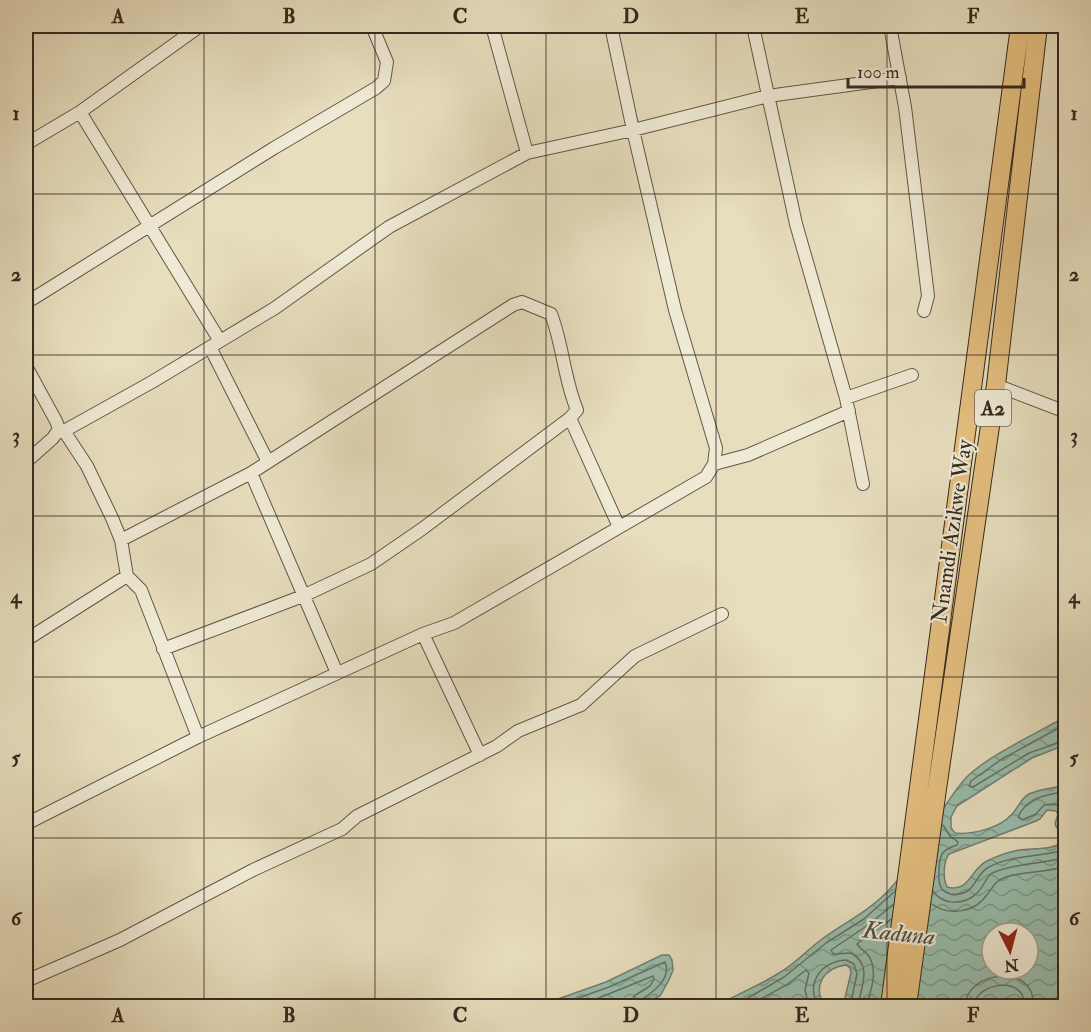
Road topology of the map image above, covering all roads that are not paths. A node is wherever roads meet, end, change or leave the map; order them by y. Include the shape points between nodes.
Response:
1 (200, 26) edge
2 (372, 26) edge
3 (492, 26) edge
4 (611, 26) edge
5 (753, 26) edge
6 (890, 26) edge
7 (1020, 26) edge
8 (1038, 26) edge
9 (900, 78) junction
10 (768, 96) junction
11 (80, 112) junction
12 (633, 129) junction
13 (26, 144) edge
14 (527, 153) junction
15 (148, 225) junction
16 (26, 303) edge
17 (924, 311) dead end
18 (215, 344) junction
19 (26, 366) edge
20 (912, 375) dead end
21 (996, 385) junction
22 (846, 398) junction
23 (849, 411) junction
24 (1065, 412) edge
25 (570, 418) junction
26 (61, 430) junction
27 (26, 462) edge
28 (268, 462) junction
29 (714, 464) junction
30 (251, 473) junction
31 (863, 484) dead end
32 (619, 527) junction
33 (121, 540) junction
34 (127, 576) junction
35 (303, 596) junction
36 (722, 615) dead end
37 (423, 634) junction
38 (26, 640) edge
39 (163, 649) junction
40 (337, 673) junction
41 (198, 736) junction
42 (480, 755) junction
43 (26, 824) edge
44 (26, 981) edge
45 (890, 1006) edge
46 (908, 1006) edge

1 - 11 street
2 - 15 street via 387,62 384,81
3 - 14 street
4 - 12 street
5 - 10 street
6 - 9 street
7 - 45 highway, Nnamdi Azikwe Way / A2
8 - 21 highway, Nnamdi Azikwe Way / A2
9 - 10 street
9 - 17 street via 928,296
10 - 12 street
10 - 22 street via 796,224
11 - 13 street
11 - 15 street
12 - 14 street
12 - 29 street via 675,310 716,448
14 - 18 street via 389,227 275,308
15 - 16 street
15 - 18 street
18 - 26 street
18 - 28 street
19 - 26 street
20 - 22 street
21 - 24 street
21 - 46 highway, Nnamdi Azikwe Way / A2
22 - 23 street
23 - 29 street via 748,455
23 - 31 street
25 - 28 street via 577,410 551,314 522,302
25 - 32 street
25 - 35 street via 379,558
26 - 27 street
26 - 33 street via 87,466
28 - 30 street
29 - 32 street via 706,477
30 - 33 street
30 - 35 street
32 - 37 street via 499,598
33 - 34 street
34 - 38 street
34 - 39 street via 141,590
35 - 39 street
35 - 40 street
36 - 42 street via 635,656 581,705 518,730
37 - 40 street
37 - 42 street
39 - 41 street
40 - 41 street
41 - 43 street
42 - 44 street via 120,940

